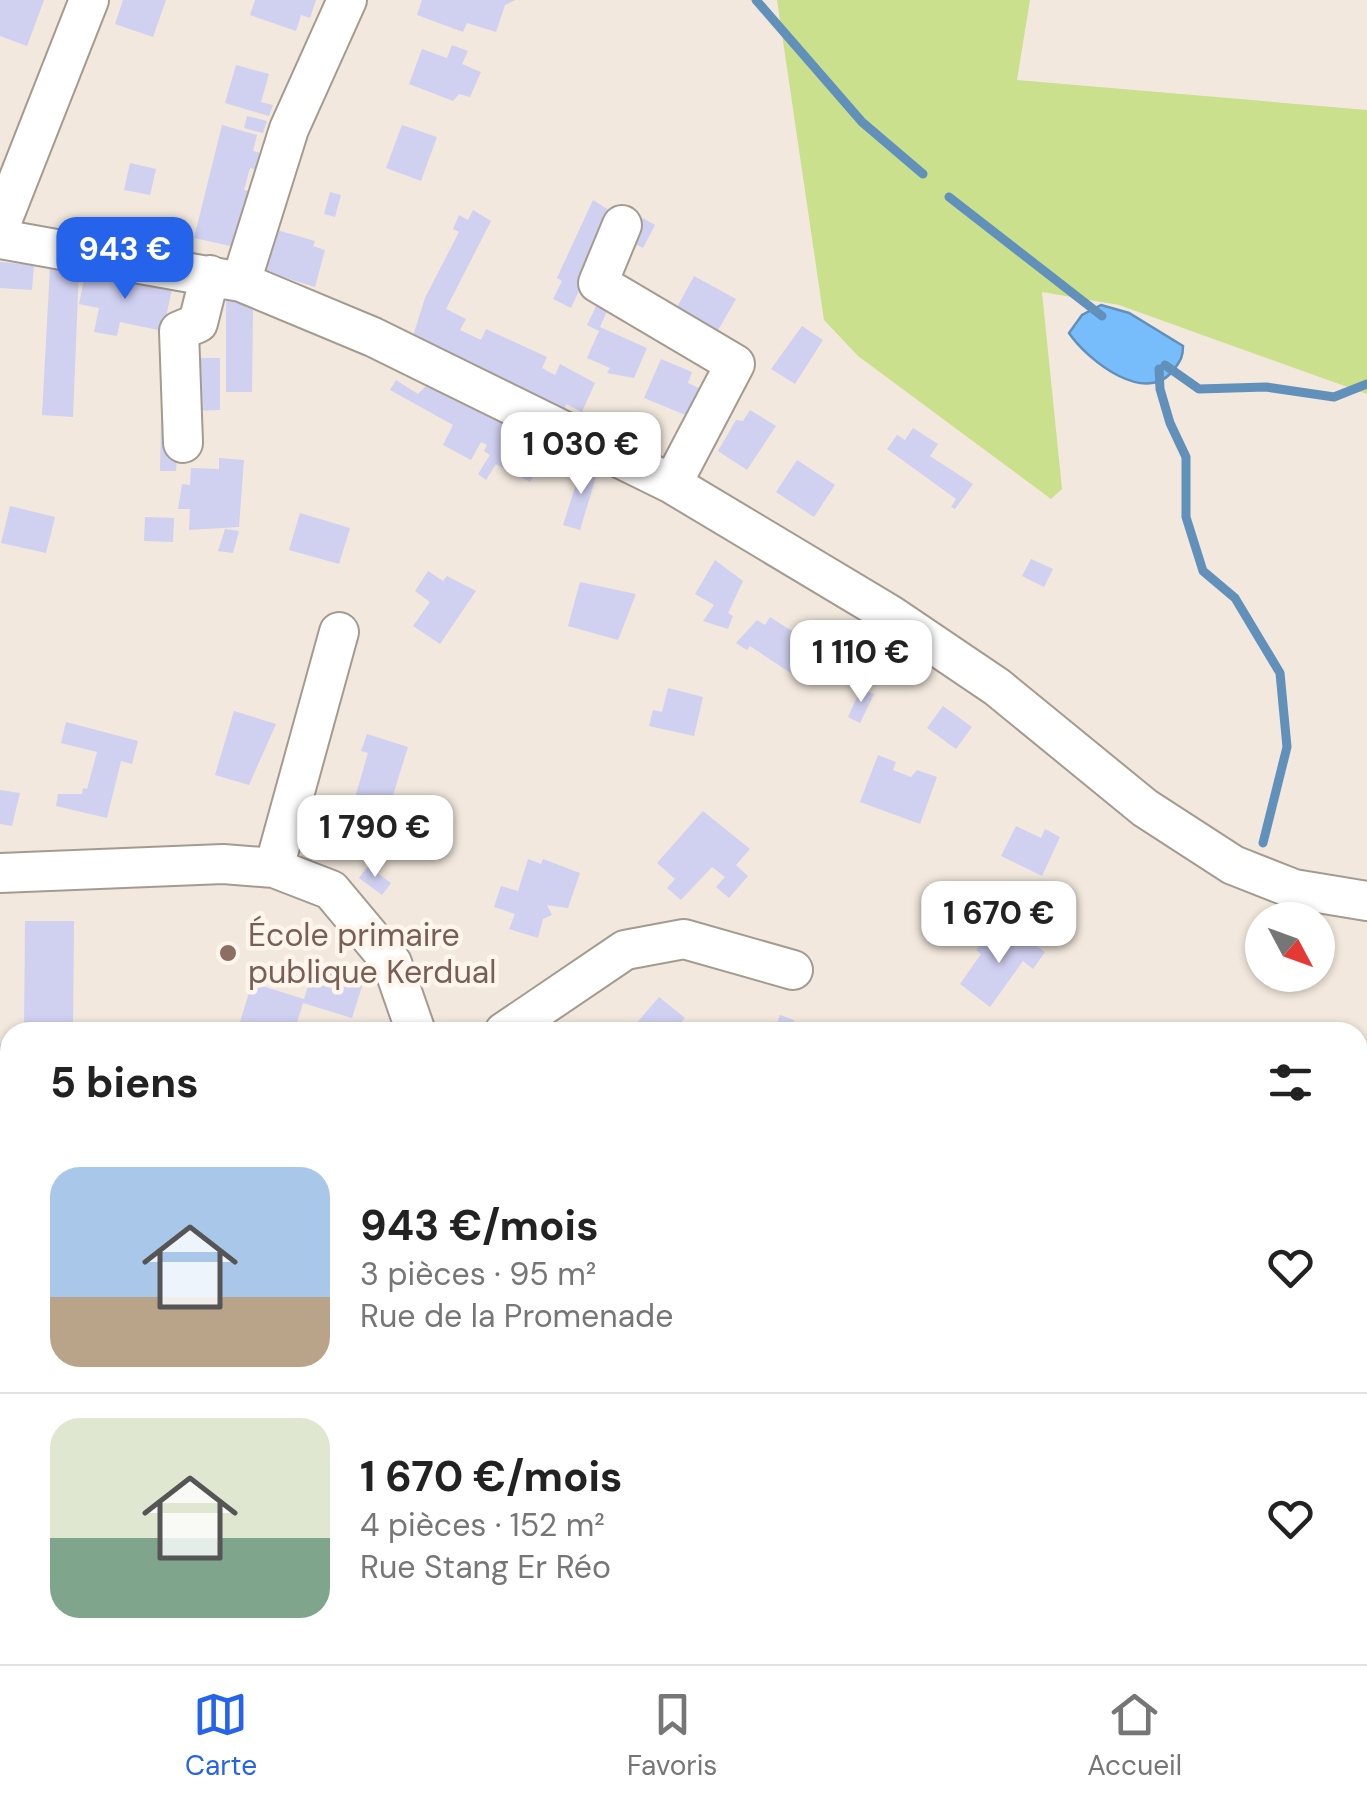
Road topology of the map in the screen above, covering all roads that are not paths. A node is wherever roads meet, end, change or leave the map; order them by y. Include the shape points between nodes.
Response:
1 (89, 0) edge
2 (347, 0) edge
3 (622, 225) dead end
4 (0, 226) edge
5 (0, 239) edge
6 (225, 279) junction
7 (182, 444) dead end
8 (672, 484) junction
9 (339, 632) dead end
10 (274, 868) junction
11 (0, 873) edge
12 (1367, 901) edge
13 (792, 970) dead end
14 (413, 1022) edge
15 (519, 1022) edge

1 - 4 street
2 - 6 street
3 - 8 street via 598,283 735,364
5 - 6 street
6 - 7 street via 198,322 179,331
6 - 8 street via 373,337
8 - 12 street via 981,676 1145,808 1233,865 1294,889
9 - 10 street
10 - 11 street
10 - 14 street via 330,890 392,963
13 - 15 street via 684,939 625,950

